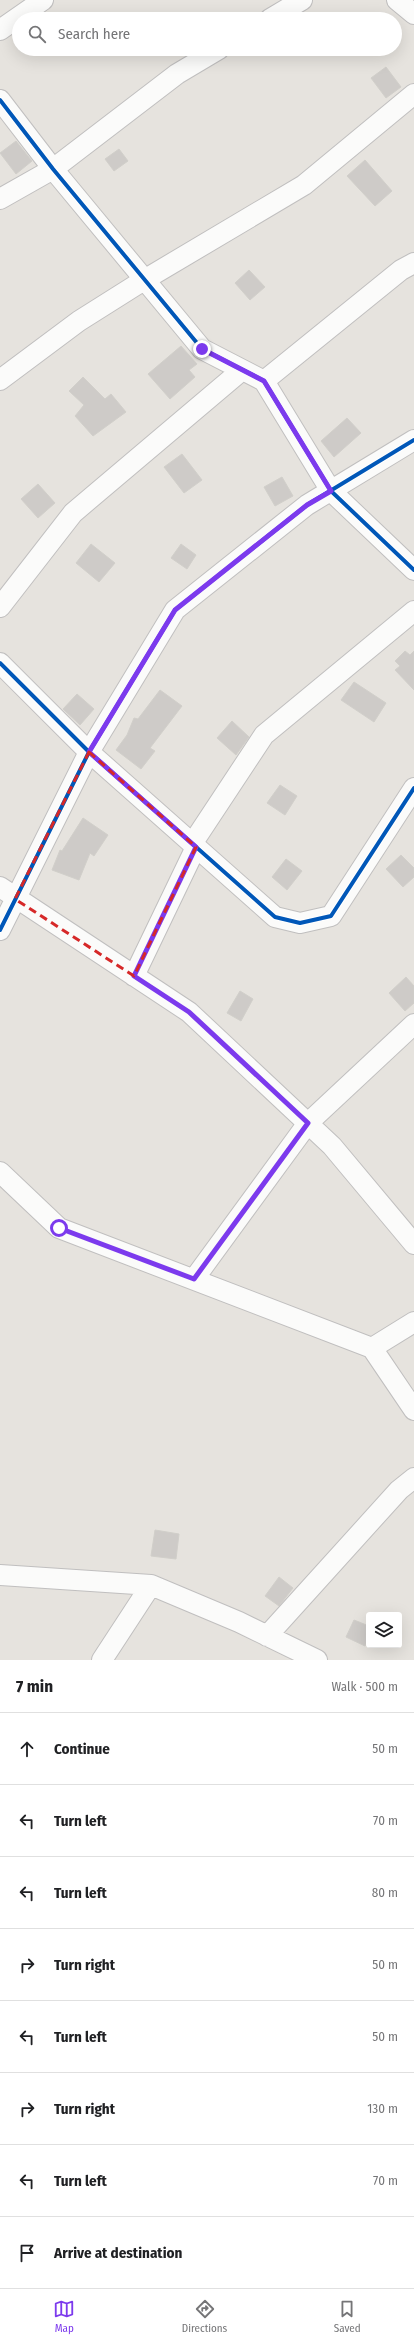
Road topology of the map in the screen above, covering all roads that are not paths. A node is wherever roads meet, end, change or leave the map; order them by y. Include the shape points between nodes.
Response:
1 (43, 0) edge
2 (302, 0) edge
3 (397, 0) edge
4 (26, 12) edge
5 (282, 12) edge
6 (414, 14) edge
7 (12, 22) edge
8 (0, 30) edge
9 (207, 56) edge
10 (414, 94) edge
11 (0, 100) edge
12 (53, 169) junction
13 (0, 199) edge
14 (414, 263) edge
15 (144, 280) junction
16 (242, 370) junction
17 (0, 380) edge
18 (264, 381) junction
19 (414, 440) edge
20 (331, 491) junction
21 (414, 570) edge
22 (0, 607) edge
23 (414, 611) edge
24 (0, 663) edge
25 (89, 752) junction
26 (414, 789) edge
27 (194, 845) junction
28 (8, 893) edge
29 (0, 930) edge
30 (134, 976) junction
31 (414, 1024) edge
32 (308, 1123) junction
33 (0, 1172) edge
34 (414, 1244) edge
35 (194, 1279) junction
36 (414, 1322) edge
37 (372, 1348) junction
38 (414, 1410) edge
39 (414, 1478) edge
40 (0, 1575) edge
41 (151, 1585) junction
42 (267, 1636) junction
43 (102, 1660) edge
44 (317, 1660) edge

1 - 4 street
2 - 5 street
3 - 6 street
7 - 8 street
9 - 12 street via 177,74
10 - 15 street via 304,185
11 - 12 street
12 - 13 street
12 - 15 street
14 - 18 street via 401,270
15 - 16 street via 202,349
15 - 17 street via 79,321
16 - 18 street
16 - 22 street via 73,513
18 - 20 street
19 - 20 street
20 - 21 street
20 - 25 street via 307,505 175,610
23 - 27 street via 264,735
24 - 25 street
25 - 27 street
25 - 28 street
26 - 27 street via 332,916 300,922 275,917
27 - 30 street
28 - 29 street
28 - 30 street
30 - 32 street via 189,1012
31 - 32 street
32 - 34 street via 332,1146
32 - 35 street
33 - 35 street via 59,1228
35 - 37 street
36 - 37 street
37 - 38 street
39 - 42 street via 399,1490
40 - 41 street
41 - 42 street
41 - 43 street
42 - 44 street

